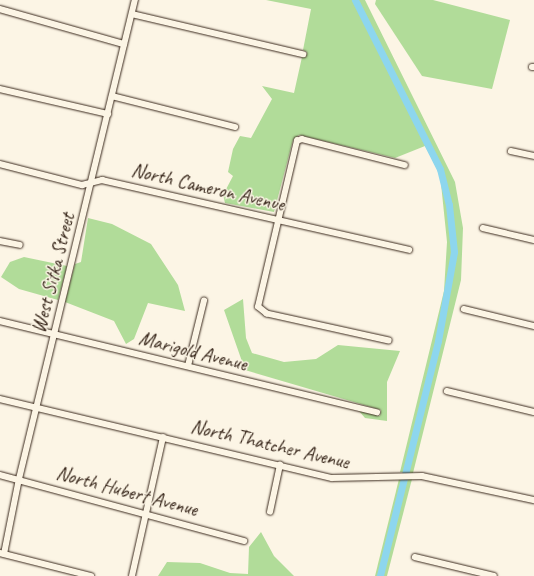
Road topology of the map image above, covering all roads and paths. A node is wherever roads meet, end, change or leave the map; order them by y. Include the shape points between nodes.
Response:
1 (135, 0) edge
2 (0, 10) edge
3 (132, 14) junction
4 (124, 44) junction
5 (303, 54) dead end
6 (0, 89) edge
7 (112, 96) junction
8 (108, 114) junction
9 (235, 127) dead end
10 (511, 151) dead end
11 (534, 156) edge
12 (0, 164) edge
13 (405, 165) dead end
14 (93, 181) junction
15 (277, 219) junction
16 (483, 228) dead end
17 (534, 240) edge
18 (0, 241) edge
19 (20, 245) dead end
20 (409, 250) dead end
21 (204, 301) dead end
22 (464, 309) dead end
23 (0, 320) edge
24 (534, 326) edge
25 (53, 333) junction
26 (389, 341) dead end
27 (188, 366) junction
28 (447, 391) dead end
29 (0, 400) edge
30 (37, 409) junction
31 (377, 412) dead end
32 (534, 412) edge
33 (163, 437) junction
34 (280, 465) junction
35 (0, 475) edge
36 (19, 479) junction
37 (534, 500) edge
38 (270, 512) dead end
39 (144, 513) junction
40 (244, 541) dead end
41 (2, 554) edge
42 (415, 558) dead end
43 (91, 576) edge
44 (132, 576) edge
45 (494, 576) edge

1 - 3 street, West Sitka Street
2 - 4 street
3 - 4 street, West Sitka Street
3 - 5 street
4 - 7 street, West Sitka Street
6 - 8 street
7 - 8 street, West Sitka Street
7 - 9 street
8 - 14 street, West Sitka Street
10 - 11 street
12 - 14 street, North Cameron Avenue via 82,185
13 - 15 street via 302,139 297,141
14 - 15 street, North Cameron Avenue
14 - 25 street, West Sitka Street
15 - 20 street, North Cameron Avenue
15 - 26 street via 258,307 267,314
16 - 17 street
18 - 19 street
21 - 27 street
22 - 24 street
23 - 25 street, Marigold Avenue
25 - 27 street, Marigold Avenue
25 - 30 street, West Sitka Street
27 - 31 street, Marigold Avenue
28 - 32 street
29 - 30 street, North Thatcher Avenue
30 - 33 street, North Thatcher Avenue
30 - 36 street, West Sitka Street
33 - 34 street, North Thatcher Avenue
33 - 39 street
34 - 37 street, North Thatcher Avenue via 332,478 360,480 408,476
34 - 38 street
35 - 36 street, North Hubert Avenue
36 - 39 street, North Hubert Avenue
36 - 41 street, West Sitka Street
39 - 40 street, North Hubert Avenue
39 - 44 street
41 - 43 street
42 - 45 street

